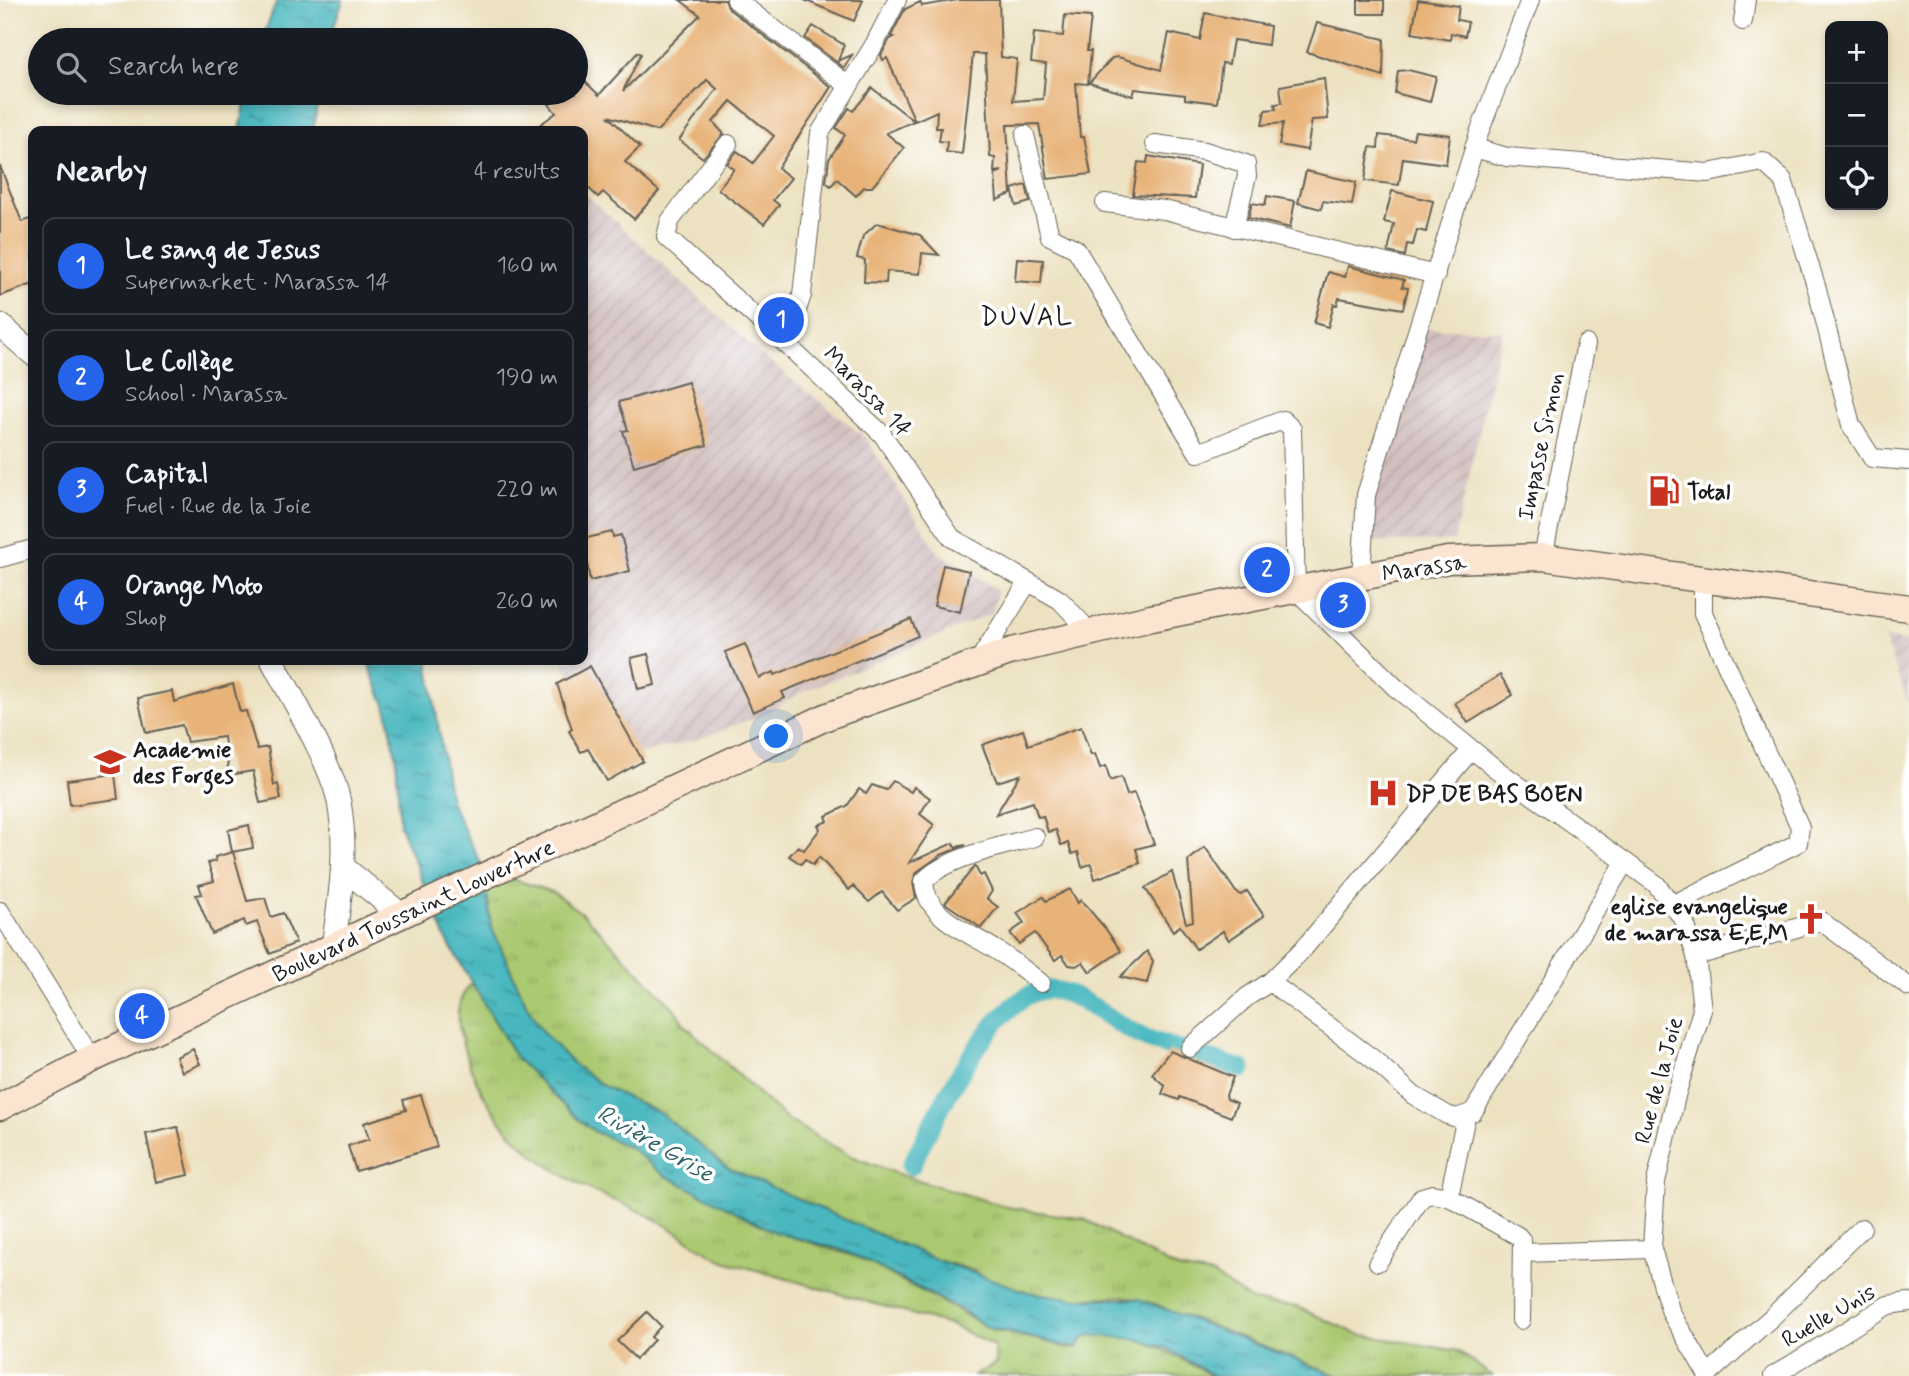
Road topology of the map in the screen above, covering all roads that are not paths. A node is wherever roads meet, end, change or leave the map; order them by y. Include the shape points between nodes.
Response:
1 (736, 0) edge
2 (897, 0) edge
3 (1530, 0) edge
4 (1746, 0) edge
5 (1743, 21) dead end
6 (849, 86) junction
7 (1025, 135) dead end
8 (728, 144) dead end
9 (1155, 144) dead end
10 (1474, 148) junction
11 (1105, 203) dead end
12 (1234, 228) junction
13 (1436, 275) junction
14 (0, 325) edge
15 (786, 344) junction
16 (1586, 344) dead end
17 (28, 350) edge
18 (1909, 461) edge
19 (28, 550) edge
20 (1543, 557) junction
21 (0, 558) edge
22 (1361, 577) junction
23 (1703, 579) junction
24 (1028, 582) junction
25 (1296, 590) junction
26 (1909, 608) edge
27 (1090, 632) junction
28 (978, 662) junction
29 (274, 665) edge
30 (828, 716) joint
31 (1471, 750) junction
32 (1035, 837) dead end
33 (1625, 862) junction
34 (344, 868) junction
35 (1672, 905) junction
36 (0, 911) edge
37 (404, 913) junction
38 (333, 947) junction
39 (1696, 956) junction
40 (1041, 982) dead end
41 (1270, 982) junction
42 (1909, 987) edge
43 (1190, 1048) dead end
44 (92, 1059) junction
45 (0, 1107) edge
46 (1466, 1116) junction
47 (1449, 1197) junction
48 (1862, 1228) dead end
49 (1652, 1249) junction
50 (1522, 1253) junction
51 (1378, 1262) dead end
52 (1909, 1302) edge
53 (1521, 1320) dead end
54 (1708, 1376) edge
55 (1773, 1376) edge

1 - 6 street
2 - 6 street
3 - 10 street
4 - 5 street
6 - 15 street via 820,133 802,295
7 - 25 street via 1050,236 1076,249 1198,453 1283,420 1292,429
8 - 15 street, Marassa 14 via 670,221 666,237
9 - 12 street via 1205,151 1246,164
10 - 13 street
10 - 18 street via 1507,157 1708,173 1763,162 1783,180 1817,289 1851,425 1872,458
11 - 12 street via 1164,210
12 - 13 street
13 - 22 street via 1366,495
14 - 17 street
15 - 24 street, Marassa 14 via 882,434 953,538
16 - 20 street, Impasse Simon
19 - 21 street
20 - 22 main road, Marassa via 1448,560
20 - 23 main road, Marassa
22 - 25 main road, Marassa
23 - 26 main road, Marassa
23 - 35 street via 1703,613 1800,827 1800,838 1798,843
24 - 27 street, Marassa 14 via 1060,600
24 - 28 street
25 - 27 main road, Marassa
25 - 31 street, Rue de la Joie via 1396,688
27 - 28 main road, Marassa
28 - 30 main road, Marassa
29 - 34 street via 339,800
30 - 37 main road, Boulevard Toussaint Louverture
31 - 33 street, Rue de la Joie
31 - 41 street
32 - 40 street via 942,868 924,881 924,891 947,920
33 - 35 street, Rue de la Joie via 1656,884
33 - 46 street via 1473,1112
34 - 37 street
34 - 38 street
35 - 39 street, Rue de la Joie via 1684,920
36 - 44 street
37 - 38 main road, Boulevard Toussaint Louverture
38 - 44 main road, Boulevard Toussaint Louverture
39 - 42 street via 1821,920
39 - 49 street, Rue de la Joie via 1702,1010 1656,1182
41 - 43 street
41 - 46 street via 1413,1095 1447,1115
44 - 45 main road, Boulevard Toussaint Louverture
46 - 47 street
47 - 50 street via 1518,1236
47 - 51 street via 1422,1197
48 - 54 street
49 - 50 street
49 - 54 street, Rue de la Joie via 1671,1313
50 - 53 street
52 - 55 street, Ruelle Unis via 1888,1305

